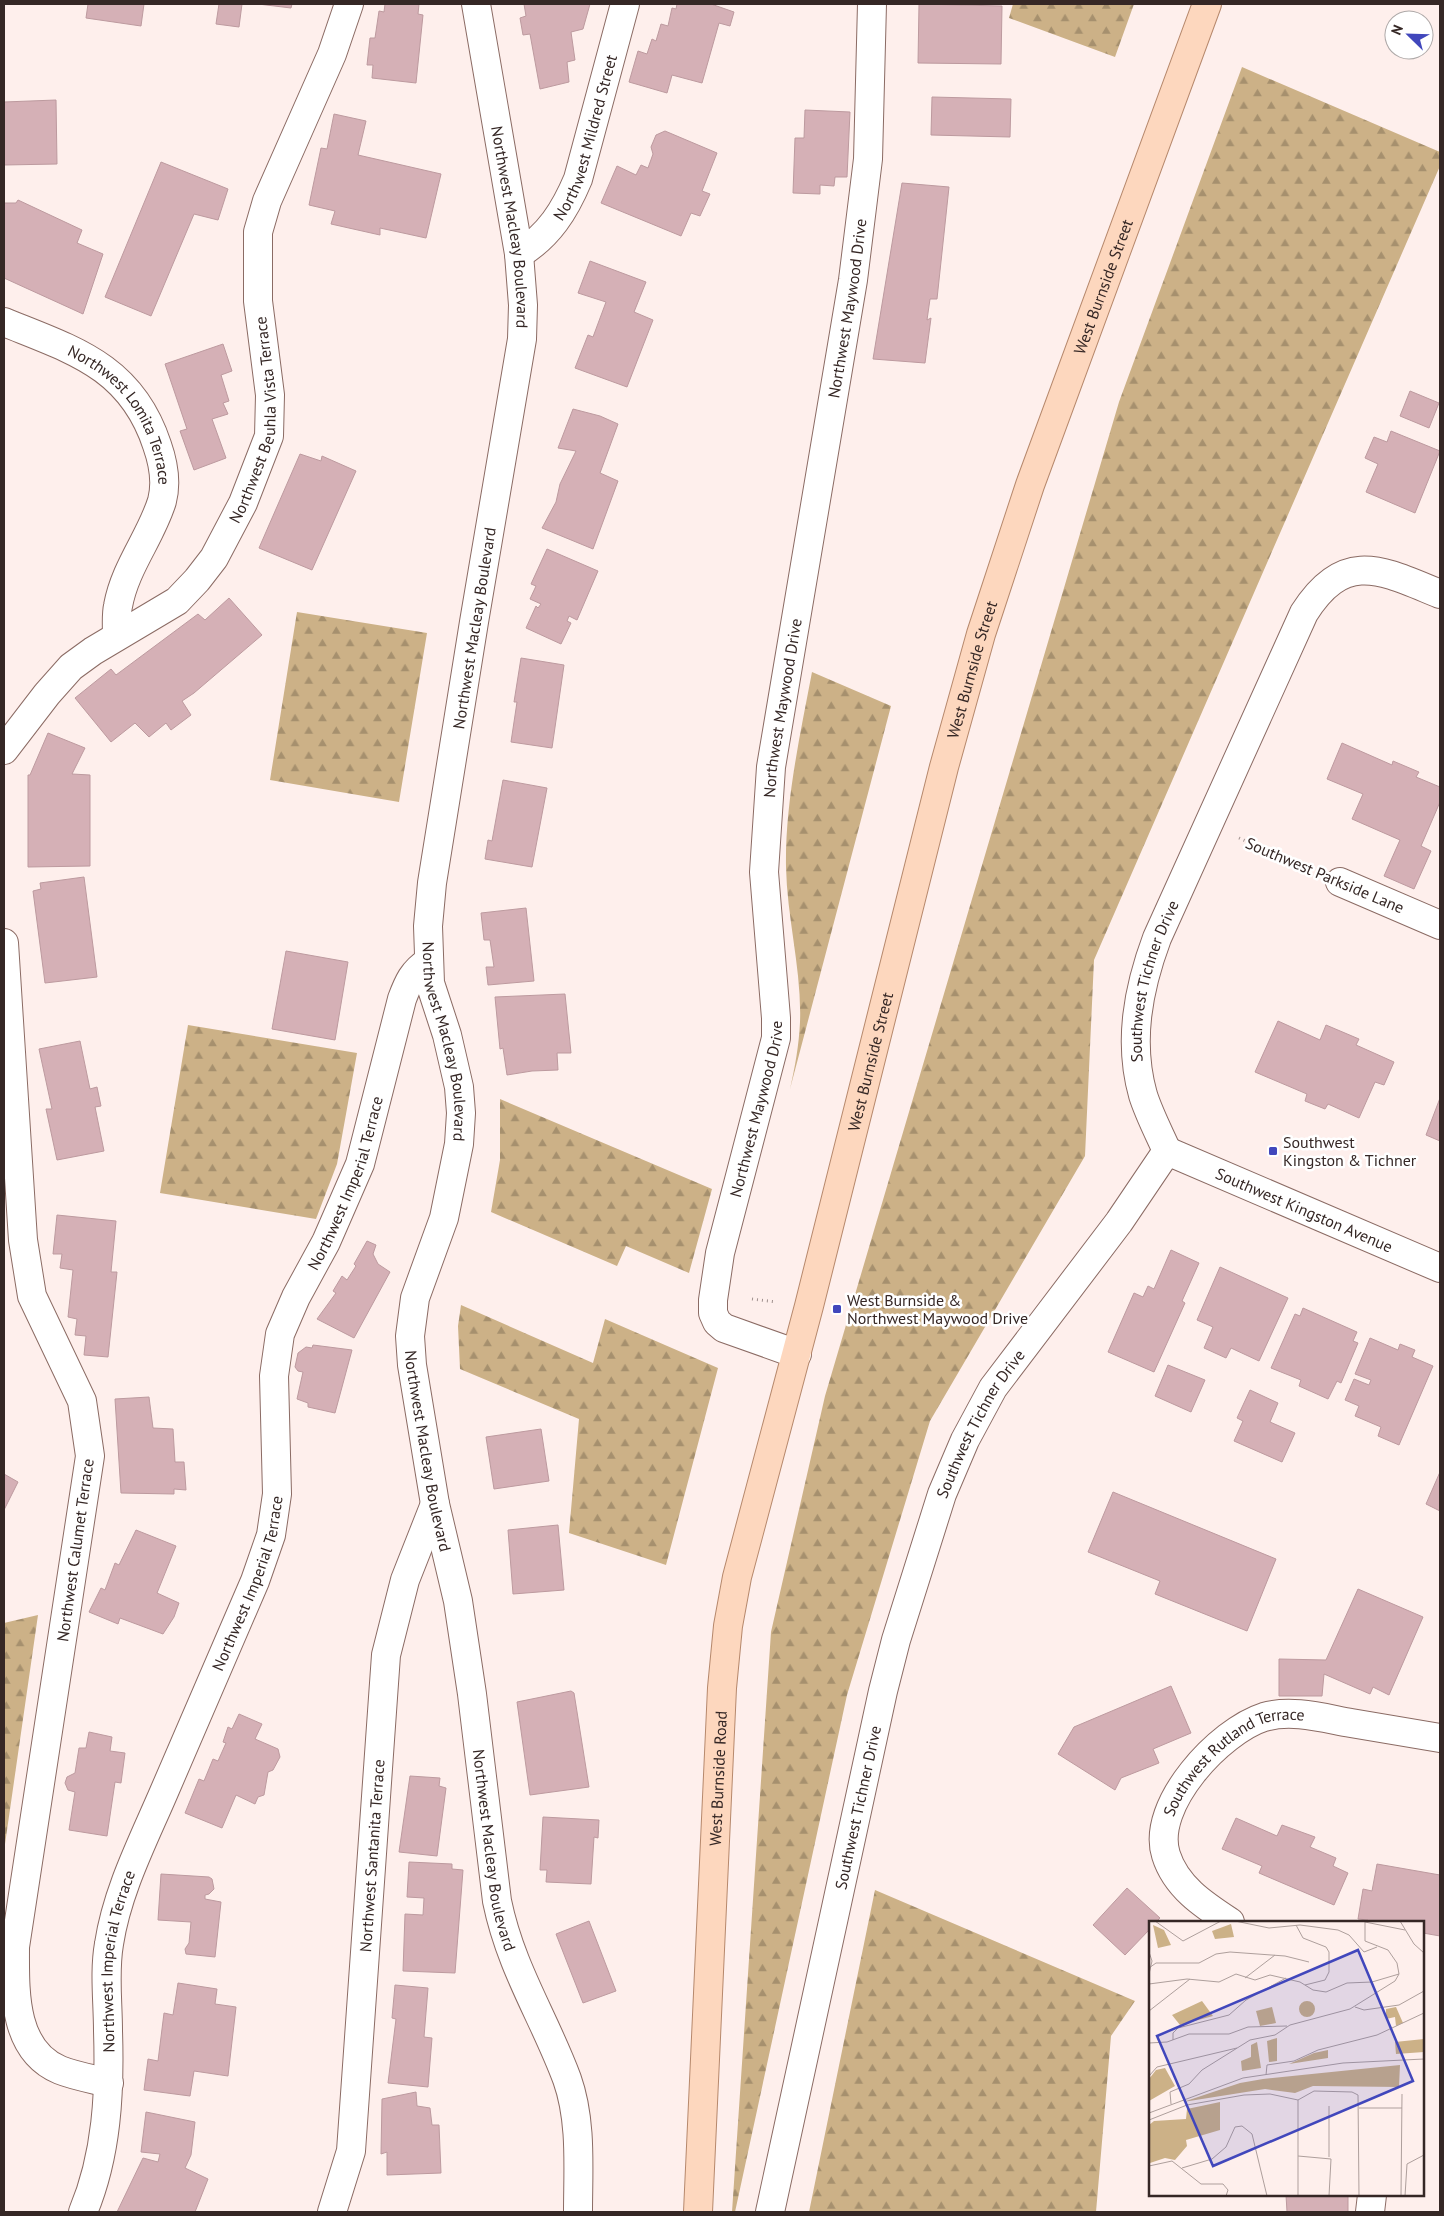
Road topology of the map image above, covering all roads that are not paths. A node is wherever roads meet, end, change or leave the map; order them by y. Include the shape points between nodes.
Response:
1 (349, 4) edge
2 (476, 4) edge
3 (625, 4) edge
4 (872, 4) edge
5 (1207, 4) edge
6 (519, 254) junction
7 (4, 322) edge
8 (1440, 594) edge
9 (117, 636) junction
10 (4, 750) edge
11 (1340, 882) road end
12 (1440, 925) edge
13 (4, 943) edge
14 (428, 962) junction
15 (1167, 1151) junction
16 (1440, 1268) edge
17 (796, 1354) junction
18 (435, 1504) junction
19 (1440, 1738) edge
20 (1228, 1921) edge
21 (109, 2083) junction
22 (1372, 2196) edge
23 (83, 2212) edge
24 (332, 2212) edge
25 (578, 2212) edge
26 (698, 2212) edge
27 (770, 2212) edge
28 (1370, 2212) edge

1 - 9 street, Northwest Beuhla Vista Terrace via 332,54 267,201 258,232 258,301 270,395 268,436 261,460 228,534 197,580 177,601
2 - 6 street, Northwest Macleay Boulevard
3 - 6 street, Northwest Mildred Street via 567,204 551,228
4 - 17 street, Northwest Maywood Drive via 868,159 853,280 771,767 764,872 776,1038 720,1253 713,1300 717,1322 724,1328
5 - 17 main road, West Burnside Street via 994,590 944,767
6 - 14 street, Northwest Macleay Boulevard via 522,339 432,883
7 - 9 street, Northwest Lomita Terrace via 85,355 106,370 123,385 151,427 164,476 162,499 124,583 117,607
8 - 15 street, Southwest Tichner Drive via 1382,571 1359,569 1345,573 1323,588 1304,612 1157,938 1140,991 1136,1017 1137,1057 1143,1096
9 - 10 street, Northwest Beuhla Vista Terrace via 71,667
11 - 12 street, Southwest Parkside Lane
13 - 21 street, Northwest Calumet Terrace via 23,1240 32,1296 82,1401 90,1456 15,1947 15,1992 18,2018 42,2058 60,2070
14 - 18 street, Northwest Macleay Boulevard via 430,983 459,1087 462,1113 444,1218 411,1315 412,1365
14 - 21 street, Northwest Imperial Terrace via 417,969 402,999 360,1164 280,1334 274,1376 277,1494 271,1535 255,1581 135,1859 115,1913 108,1945
15 - 16 street, Southwest Kingston Avenue
15 - 27 street, Southwest Tichner Drive via 1119,1222 993,1388 965,1440 942,1494 883,1691
17 - 26 main road, West Burnside Road via 737,1577 728,1626 721,1698
18 - 24 street, Northwest Santanita Terrace via 405,1580 386,1656 351,2151
18 - 25 street, Northwest Macleay Boulevard via 459,1610 497,1901 512,1958 567,2080 576,2118
19 - 20 street, Southwest Rutland Terrace via 1298,1714 1265,1717 1241,1728 1208,1756 1186,1778 1171,1806 1165,1828 1166,1854 1179,1880 1200,1902
21 - 23 street, Northwest Imperial Terrace via 102,2145 95,2179
22 - 28 street

